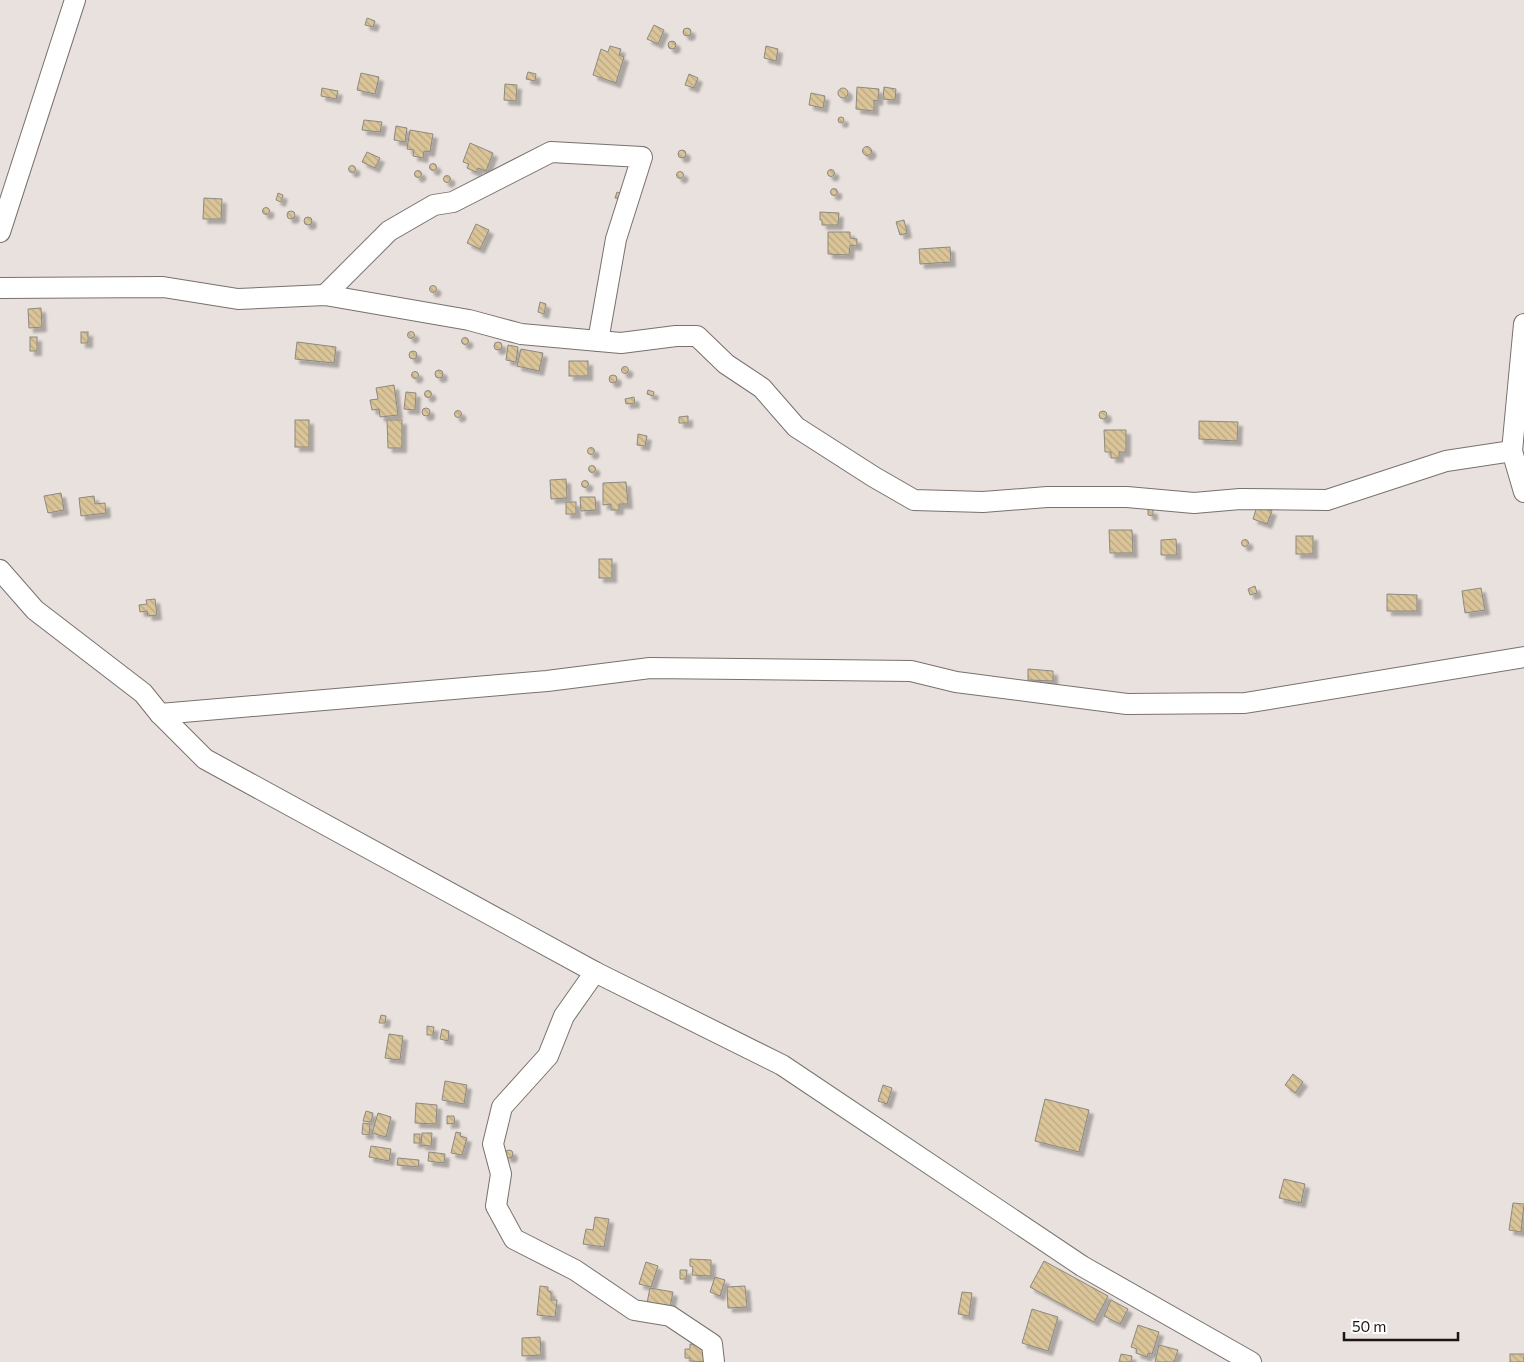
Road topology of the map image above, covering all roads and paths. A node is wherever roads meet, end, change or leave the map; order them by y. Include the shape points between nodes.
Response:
1 (74, 0) edge
2 (0, 232) edge
3 (0, 288) edge
4 (325, 295) junction
5 (1524, 324) edge
6 (598, 341) junction
7 (1512, 451) junction
8 (1524, 492) edge
9 (0, 570) edge
10 (1524, 657) edge
11 (160, 714) junction
12 (594, 972) junction
13 (714, 1362) edge
14 (1250, 1362) edge

1 - 2 street
3 - 4 street via 163,287 238,299
4 - 6 street via 469,320 520,334
4 - 6 street via 389,231 434,205 453,202 551,152 642,157 616,238
5 - 7 street
6 - 7 street via 621,343 697,336 726,364 762,388 796,427 914,500 984,502 1047,497 1128,497 1194,503 1240,499 1326,500 1446,461
7 - 8 street
9 - 11 street via 35,610 143,693
10 - 11 street via 1245,703 1127,704 956,682 911,671 650,668 547,681
11 - 12 street via 205,759
12 - 13 street via 564,1016 548,1056 502,1107 494,1144 501,1174 496,1206 514,1240 576,1270 634,1310 670,1316 712,1344
12 - 14 street via 782,1065 1082,1266

